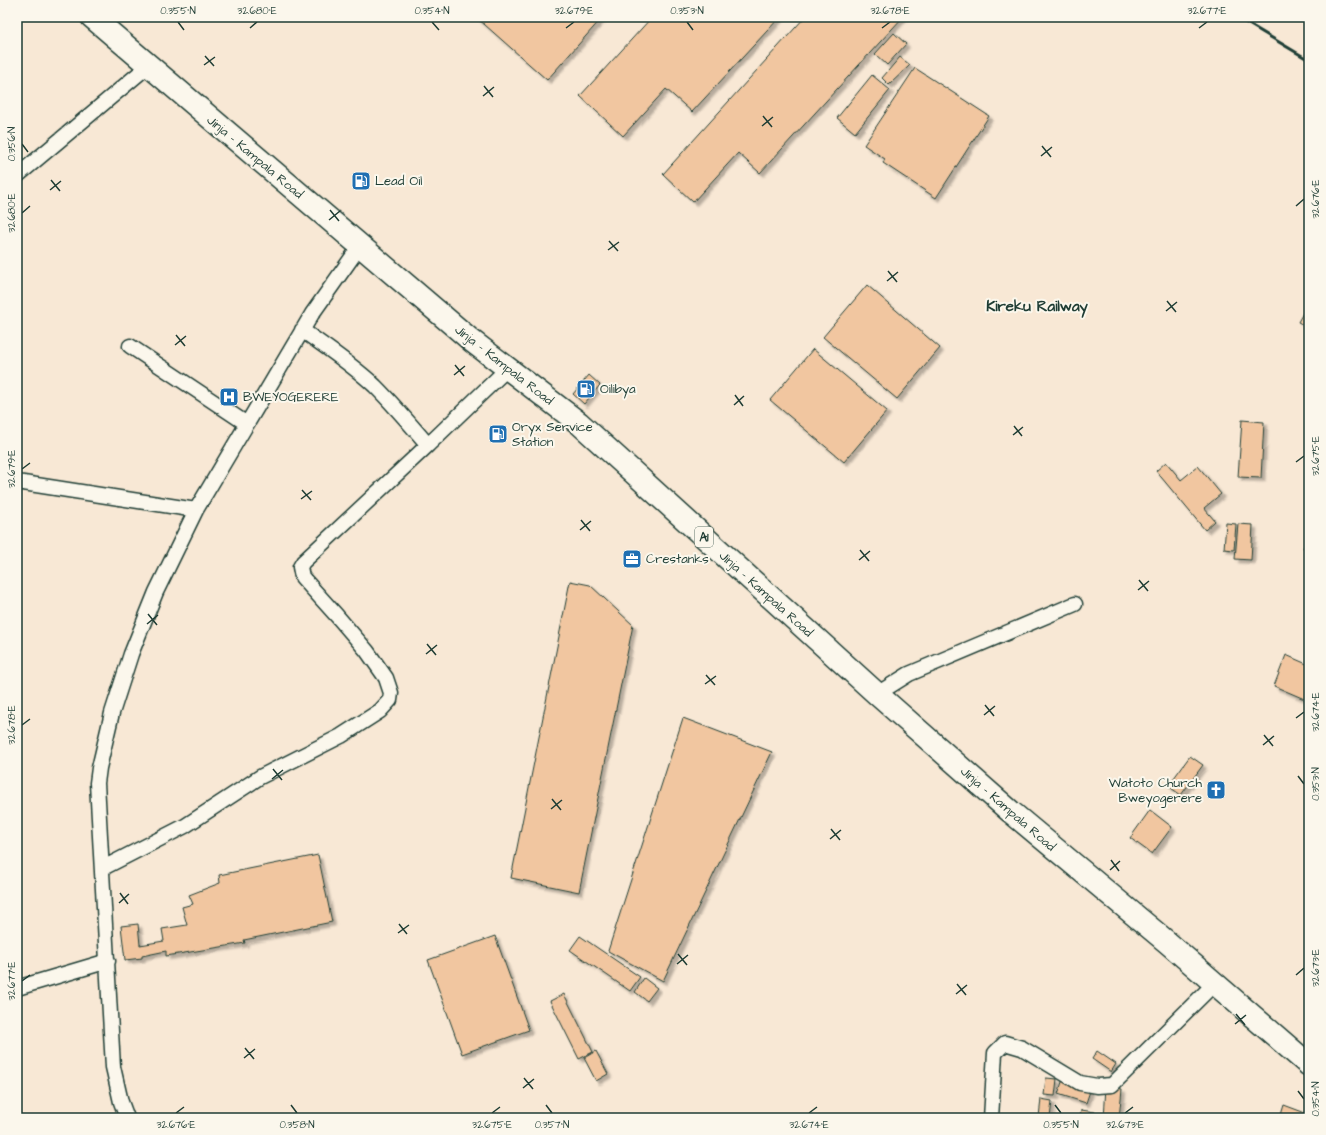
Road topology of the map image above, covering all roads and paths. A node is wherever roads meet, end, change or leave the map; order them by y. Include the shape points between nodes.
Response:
1 (92, 17) edge
2 (148, 66) junction
3 (17, 176) edge
4 (360, 246) junction
5 (302, 330) junction
6 (130, 346) dead end
7 (508, 368) junction
8 (247, 424) junction
9 (428, 445) junction
10 (17, 482) edge
11 (196, 510) junction
12 (1075, 604) dead end
13 (877, 694) junction
14 (103, 868) junction
15 (108, 961) junction
16 (1215, 984) junction
17 (17, 988) edge
18 (1309, 1065) edge
19 (127, 1118) edge
20 (991, 1118) edge

1 - 2 highway, Jinja - Kampala Road / A1
2 - 3 street
2 - 4 highway, Jinja - Kampala Road / A1
4 - 5 street
4 - 7 highway, Jinja - Kampala Road / A1 via 472,341
5 - 8 street
5 - 9 street via 342,358 374,386
6 - 8 street
7 - 9 street
7 - 13 highway, Jinja - Kampala Road / A1 via 579,423
8 - 11 street
9 - 14 street via 303,562 300,568 302,577 386,678 391,693 385,707 341,736 241,789 184,826
10 - 11 street
11 - 14 street via 156,592 131,654 112,713 97,783
12 - 13 street via 909,674
13 - 16 highway, Jinja - Kampala Road / A1 via 1011,812
14 - 15 street
15 - 17 street
15 - 19 street via 114,1067
16 - 18 highway, Jinja - Kampala Road / A1
16 - 20 street via 1112,1085 1080,1083 1022,1048 1005,1043 995,1053

